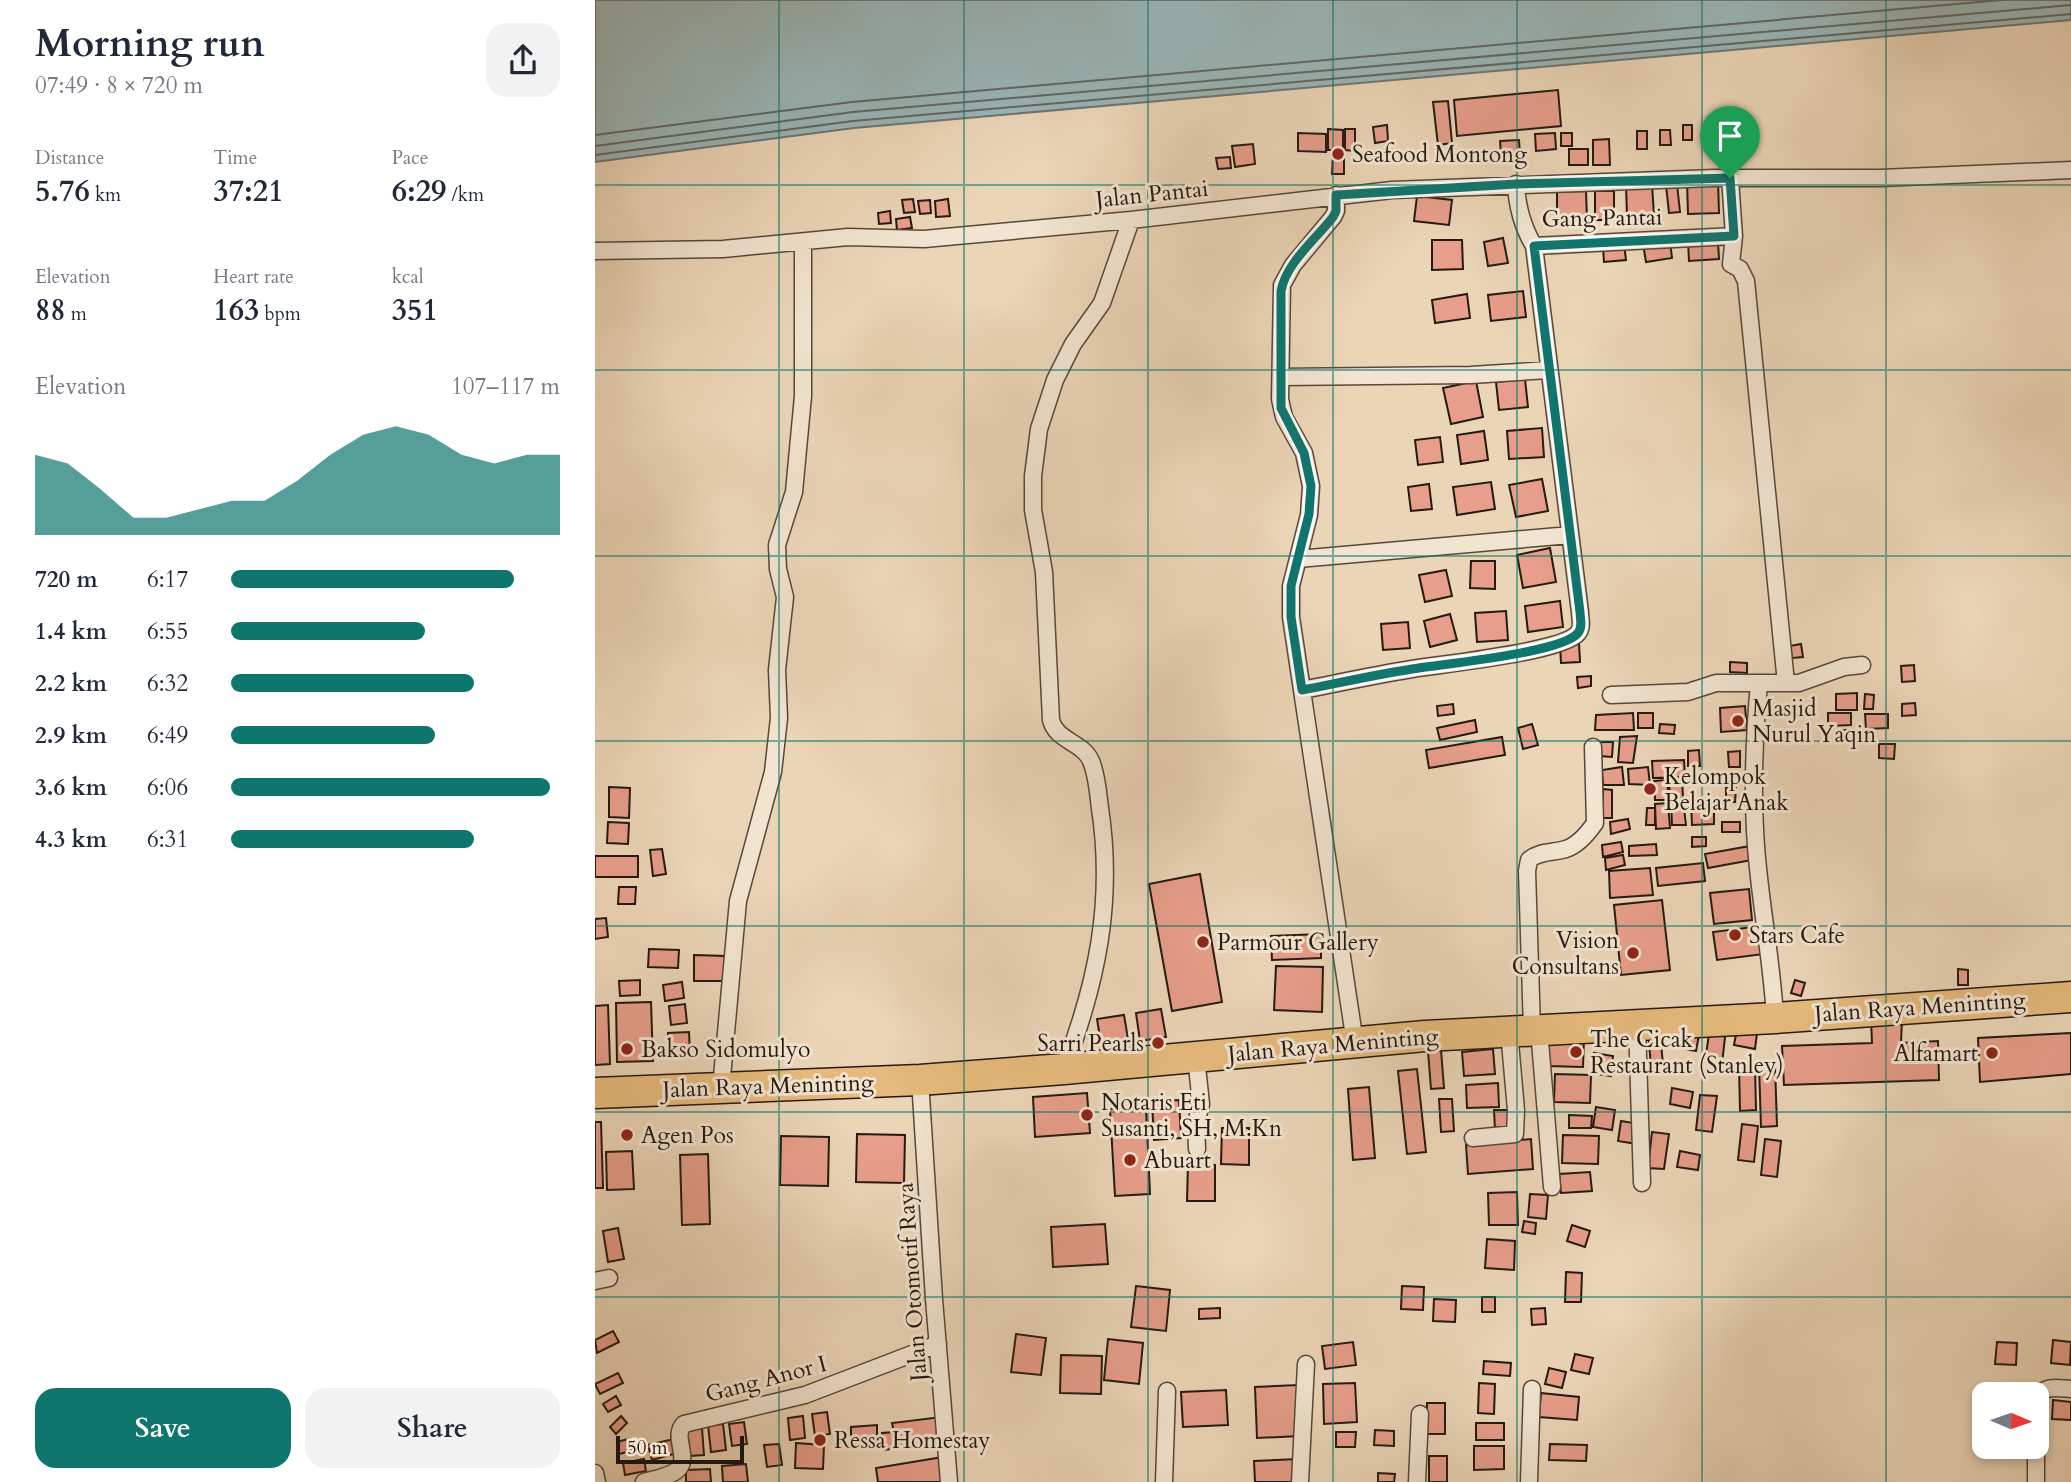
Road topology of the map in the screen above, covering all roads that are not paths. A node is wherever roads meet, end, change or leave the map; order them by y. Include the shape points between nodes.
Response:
1 (2071, 170) edge
2 (1722, 178) junction
3 (1516, 184) junction
4 (1336, 195) junction
5 (1131, 219) junction
6 (1734, 236) junction
7 (803, 242) junction
8 (1534, 246) junction
9 (595, 251) edge
10 (1549, 370) junction
11 (1281, 377) junction
12 (1570, 535) junction
13 (1298, 559) junction
14 (1862, 665) dead end
15 (1786, 683) junction
16 (1759, 684) junction
17 (1302, 690) junction
18 (1611, 695) dead end
19 (1593, 747) dead end
20 (2071, 997) edge
21 (1775, 1018) junction
22 (1637, 1024) junction
23 (1527, 1030) junction
24 (1355, 1042) junction
25 (1196, 1057) junction
26 (1064, 1069) junction
27 (920, 1080) junction
28 (721, 1088) junction
29 (595, 1093) edge
30 (1473, 1138) dead end
31 (1197, 1149) dead end
32 (1641, 1183) dead end
33 (1552, 1187) dead end
34 (938, 1344) junction
35 (1306, 1364) dead end
36 (2049, 1387) edge
37 (1532, 1389) dead end
38 (2071, 1389) edge
39 (1167, 1391) dead end
40 (1420, 1414) dead end
41 (2036, 1460) edge
42 (595, 1473) edge
43 (597, 1482) edge
44 (644, 1482) edge
45 (949, 1482) edge
46 (1164, 1482) edge
47 (1300, 1482) edge
48 (1417, 1482) edge
49 (1529, 1482) edge
50 (2036, 1482) edge

1 - 2 street, Jalan Pantai via 1880,178
2 - 3 street, Jalan Pantai
2 - 6 street
3 - 4 street, Jalan Pantai
3 - 8 street, Gang Pantai via 1517,206
4 - 5 street, Jalan Pantai
4 - 11 street via 1333,217 1282,285
5 - 7 street, Jalan Pantai via 924,239 848,237
5 - 26 street via 1103,303 1073,344 1055,380 1039,429 1033,476 1033,510 1044,572 1051,720 1058,733 1091,760 1106,864 1104,923 1095,972
6 - 8 street, Gang Pantai
6 - 15 street via 1731,264 1746,281
7 - 9 street, Jalan Pantai via 723,249
7 - 28 street via 803,396 794,492 777,545 785,597 779,718 773,772 738,901
8 - 10 street
10 - 11 street
10 - 12 street
11 - 13 street via 1281,408 1304,453 1311,486
12 - 13 street
12 - 17 street via 1581,627 1570,639 1523,653
13 - 17 street via 1291,586 1291,617
14 - 15 street
15 - 16 street
16 - 18 street via 1716,683 1688,692
16 - 21 street via 1753,755 1756,845
17 - 24 street
19 - 23 street via 1595,823 1574,844 1529,860
20 - 21 highway, Jalan Raya Meninting
21 - 22 highway, Jalan Raya Meninting
22 - 23 highway, Jalan Raya Meninting
22 - 32 street
23 - 24 highway, Jalan Raya Meninting
23 - 30 street via 1515,1134
23 - 33 street
24 - 25 highway, Jalan Raya Meninting
25 - 26 highway, Jalan Raya Meninting
25 - 31 street via 1201,1104
26 - 27 highway, Jalan Raya Meninting
27 - 28 highway, Jalan Raya Meninting
27 - 34 street, Jalan Otomotif Raya
28 - 29 highway, Jalan Raya Meninting
34 - 44 street, Gang Anor I via 815,1392 686,1423 679,1433 683,1459 679,1469
34 - 45 street, Jalan Otomotif Raya
35 - 47 street
36 - 38 street
37 - 49 street
39 - 46 street
40 - 48 street
41 - 50 street
42 - 43 street

